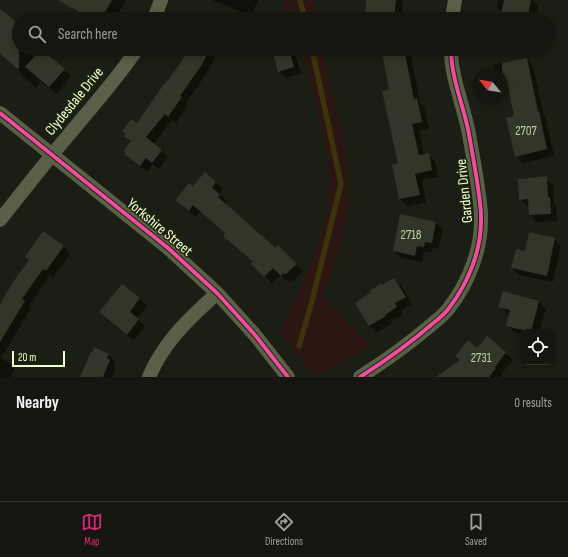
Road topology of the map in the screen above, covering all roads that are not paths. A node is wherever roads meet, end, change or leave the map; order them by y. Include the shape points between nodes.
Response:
1 (161, 0) edge
2 (455, 0) edge
3 (157, 12) edge
4 (453, 12) edge
5 (131, 56) edge
6 (451, 56) edge
7 (0, 113) edge
8 (52, 155) junction
9 (0, 220) edge
10 (217, 293) junction
11 (150, 377) edge
12 (288, 377) edge
13 (360, 377) edge

1 - 3 street
2 - 4 street
5 - 8 street, Clydesdale Drive
6 - 13 street, Garden Drive via 476,171 481,215 480,237 474,262 465,285 448,310 382,364
7 - 8 street, Yorkshire Street
8 - 9 street, Clydesdale Drive
8 - 10 street, Yorkshire Street via 168,248
10 - 11 street via 180,328 164,348
10 - 12 street, Yorkshire Street

